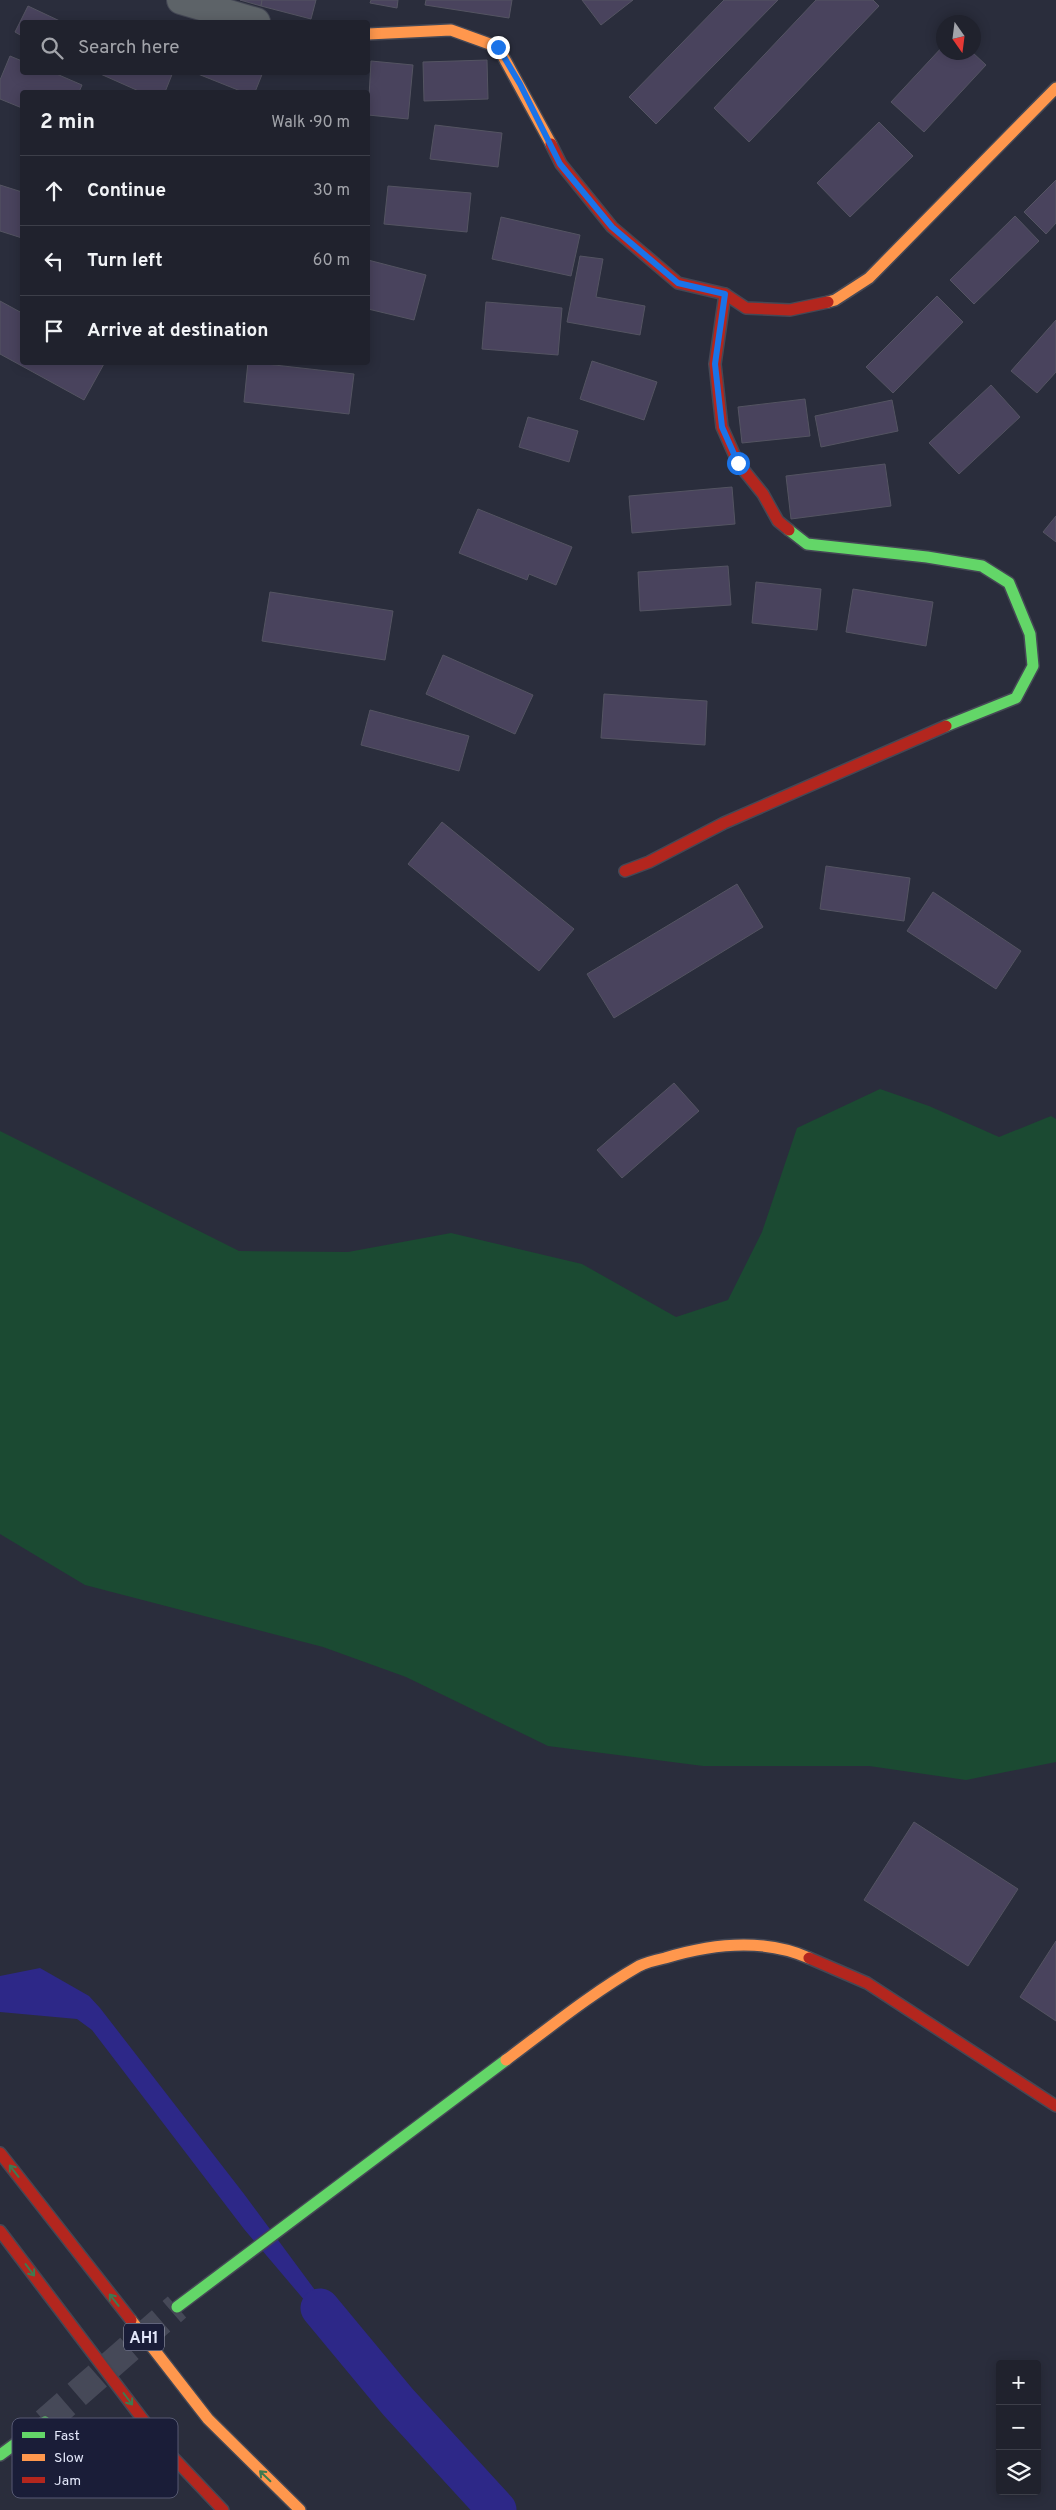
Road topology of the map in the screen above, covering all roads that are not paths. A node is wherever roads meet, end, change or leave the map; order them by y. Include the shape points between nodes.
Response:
1 (181, 0) edge
2 (249, 20) edge
3 (370, 34) edge
4 (1056, 88) edge
5 (725, 294) junction
6 (625, 871) dead end
7 (1056, 2106) edge
8 (0, 2153) edge
9 (0, 2231) edge
10 (177, 2308) tunnel mouth
11 (142, 2418) edge
12 (12, 2446) edge
13 (0, 2455) edge
14 (178, 2463) edge
15 (223, 2510) edge
16 (300, 2510) edge

1 - 2 street
3 - 5 main road via 451,30 498,47 560,164 612,227 678,283
4 - 5 main road via 869,278 835,300 790,310 746,308
5 - 6 main road via 715,364 722,427 738,463 763,494 778,521 807,544 982,566 1009,583 1030,634 1034,666 1016,698 902,743
7 - 10 main road via 866,1983 792,1950 738,1944 692,1949 641,1965 571,2011
16 -> 8 main road, AH1 via 208,2420
9 -> 11 main road
12 - 13 main road
14 -> 15 main road

